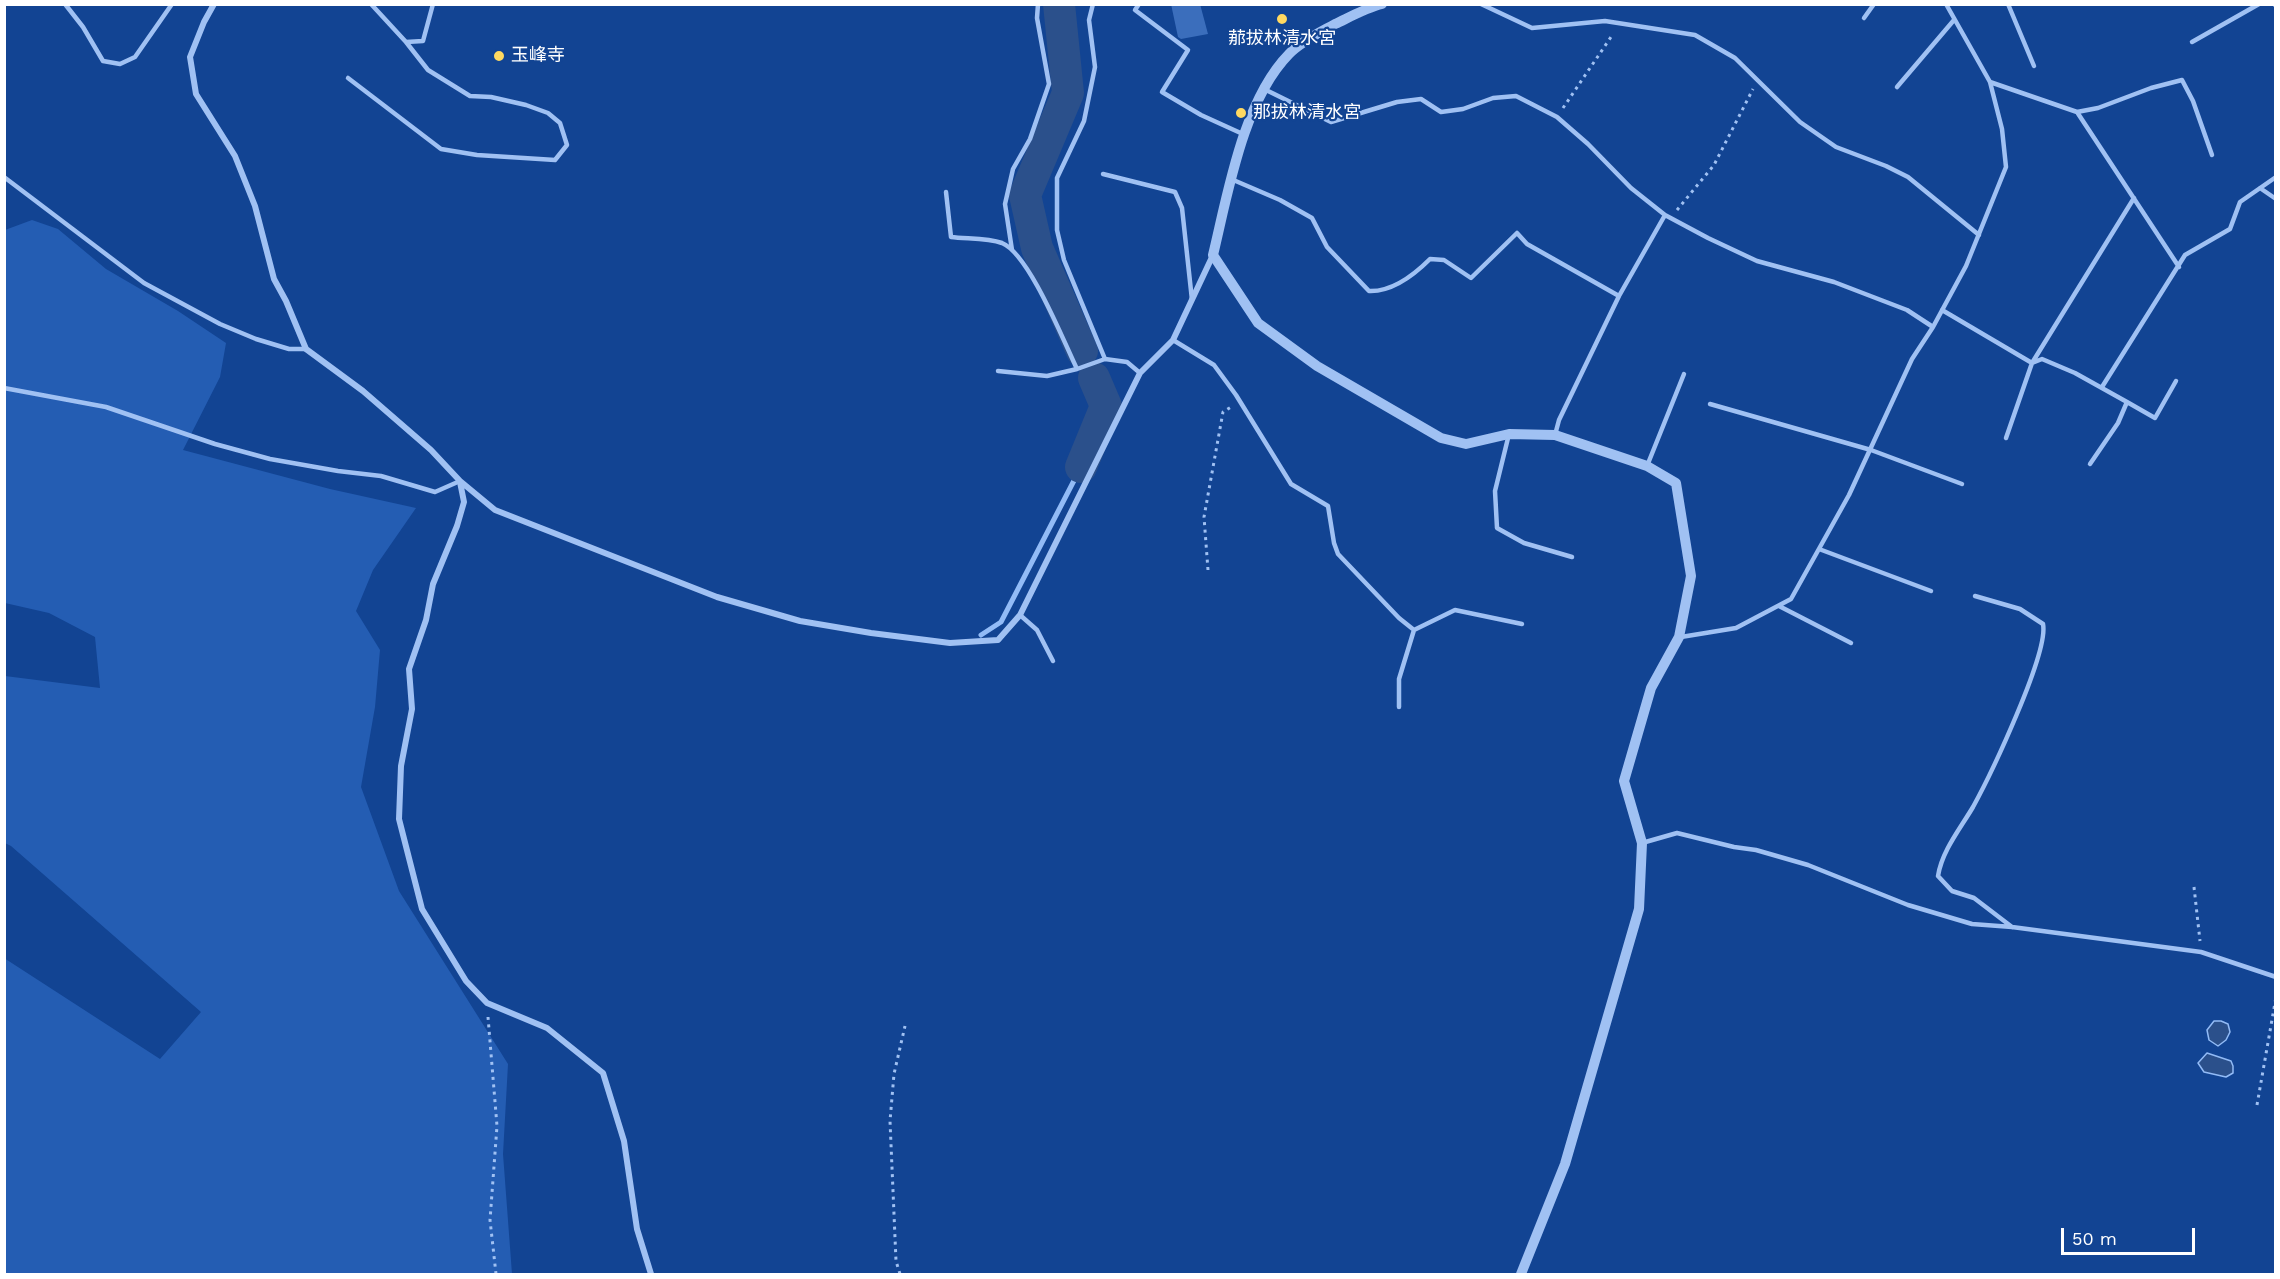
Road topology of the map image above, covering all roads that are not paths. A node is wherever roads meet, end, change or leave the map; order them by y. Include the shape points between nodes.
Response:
1 (65, 4) edge
2 (172, 4) edge
3 (214, 4) edge
4 (371, 4) edge
5 (433, 4) edge
6 (1038, 4) edge
7 (1093, 4) edge
8 (1139, 4) edge
9 (1382, 4) edge
10 (1481, 4) edge
11 (1874, 4) edge
12 (1946, 4) edge
13 (2007, 4) edge
14 (2259, 4) edge
15 (1864, 18) dead end
16 (1954, 20) junction
17 (406, 42) junction
18 (2192, 42) dead end
19 (2034, 66) dead end
20 (348, 78) dead end
21 (1990, 82) junction
22 (1897, 87) dead end
23 (1264, 89) junction
24 (2077, 112) junction
25 (1245, 135) junction
26 (2212, 155) dead end
27 (1102, 174) dead end
28 (4, 177) edge
29 (2276, 177) edge
30 (1231, 179) junction
31 (2260, 188) junction
32 (946, 192) dead end
33 (2134, 198) junction
34 (2276, 199) edge
35 (1665, 215) junction
36 (1978, 235) junction
37 (1012, 250) junction
38 (1213, 255) junction
39 (2179, 267) junction
40 (1619, 296) junction
41 (1192, 300) junction
42 (1942, 310) junction
43 (1933, 327) junction
44 (1173, 340) junction
45 (306, 349) junction
46 (1105, 359) junction
47 (2032, 363) junction
48 (1077, 369) junction
49 (998, 371) dead end
50 (1140, 373) junction
51 (1684, 374) dead end
52 (2176, 381) dead end
53 (2102, 387) junction
54 (4, 388) edge
55 (2127, 402) junction
56 (1710, 404) dead end
57 (1509, 434) junction
58 (1555, 435) junction
59 (2007, 438) dead end
60 (1871, 450) junction
61 (2090, 464) dead end
62 (1647, 466) junction
63 (460, 482) junction
64 (1962, 484) dead end
65 (1819, 549) junction
66 (1572, 557) dead end
67 (1931, 591) dead end
68 (1974, 596) dead end
69 (1779, 606) junction
70 (1020, 615) junction
71 (1522, 624) dead end
72 (1414, 630) junction
73 (1679, 637) junction
74 (1851, 643) dead end
75 (1053, 661) dead end
76 (1399, 707) dead end
77 (1642, 843) junction
78 (2012, 927) junction
79 (2276, 977) edge
80 (651, 1275) edge
81 (1521, 1275) edge

1 - 2 lane via 103,61 120,64 135,57
3 - 45 street via 190,57 196,94 235,156 255,206 274,279
4 - 17 lane
5 - 17 lane via 423,41
6 - 37 lane via 1049,84 1030,138 1013,169 1005,204
7 - 46 lane via 1089,20 1095,67 1084,121 1057,178 1057,230 1064,260
8 - 25 lane via 1135,10 1188,50 1162,92
9 - 23 street via 1311,37 1289,55
10 - 36 lane via 1532,28 1605,21 1695,35 1735,58 1818,135 1836,147 1908,177
11 - 15 lane
12 - 16 lane
13 - 19 lane
14 - 18 lane
16 - 21 lane
16 - 22 lane
17 - 20 lane via 428,70 470,96 491,97 548,113 561,123 567,145 555,160 441,149
21 - 24 lane
21 - 36 lane via 2006,166
23 - 25 street
23 - 35 lane via 1331,122 1398,102 1421,99 1441,112 1516,96 1557,117
24 - 26 lane via 2182,80
24 - 33 lane
25 - 30 street
27 - 41 lane via 1175,192 1182,208
28 - 45 lane via 144,283 220,324 289,349
29 - 31 lane
30 - 38 street
30 - 40 lane via 1312,218 1327,248 1369,291 1382,292 1415,274 1430,259 1444,260 1471,278 1517,233 1527,244
31 - 34 lane
31 - 39 lane via 2240,202 2230,229 2185,255
32 - 37 lane via 951,237 1001,243
33 - 39 lane
33 - 47 lane
35 - 40 lane
35 - 43 lane via 1757,261 1834,282 1907,310
36 - 42 lane
37 - 48 lane via 1025,265
38 - 41 street
38 - 57 street via 1258,323 1317,366 1441,438 1466,444
39 - 53 lane
40 - 58 lane
41 - 44 street
42 - 43 lane
42 - 47 lane
43 - 60 lane via 1912,359
44 - 50 street
44 - 72 lane via 1214,365 1291,484 1328,506 1338,554
45 - 63 street via 389,413
46 - 48 lane
46 - 50 lane via 1127,362
47 - 53 lane via 2043,359
47 - 59 lane
48 - 49 lane via 1047,375
50 - 70 street
51 - 62 lane
52 - 55 lane via 2155,418
53 - 55 lane
54 - 63 lane via 106,407 270,459 381,476 435,492
55 - 61 lane via 2118,423
56 - 60 lane
57 - 58 street
57 - 66 lane via 1495,491 1497,528 1524,543
58 - 62 street
60 - 64 lane
60 - 65 lane
62 - 73 street via 1676,483 1691,576
63 - 70 street via 495,510 717,597 800,621 950,643 998,640
63 - 80 street via 464,502 432,584 426,620 409,669 412,709 401,766 399,819 422,909 466,981 487,1003 547,1028 603,1073 624,1141 637,1229
65 - 67 lane
65 - 69 lane via 1791,599
68 - 78 lane via 2020,609 2043,624 2045,632 1992,771 1941,859 1938,876 1952,891 1974,898
69 - 73 lane via 1736,628
69 - 74 lane
70 - 75 lane via 1037,630
71 - 72 lane via 1455,610
72 - 76 lane via 1399,678
73 - 77 street via 1651,688 1624,781
77 - 78 lane via 1677,833 1756,850 1908,905 1972,924
77 - 81 street via 1639,909 1565,1164
78 - 79 lane via 2201,952

